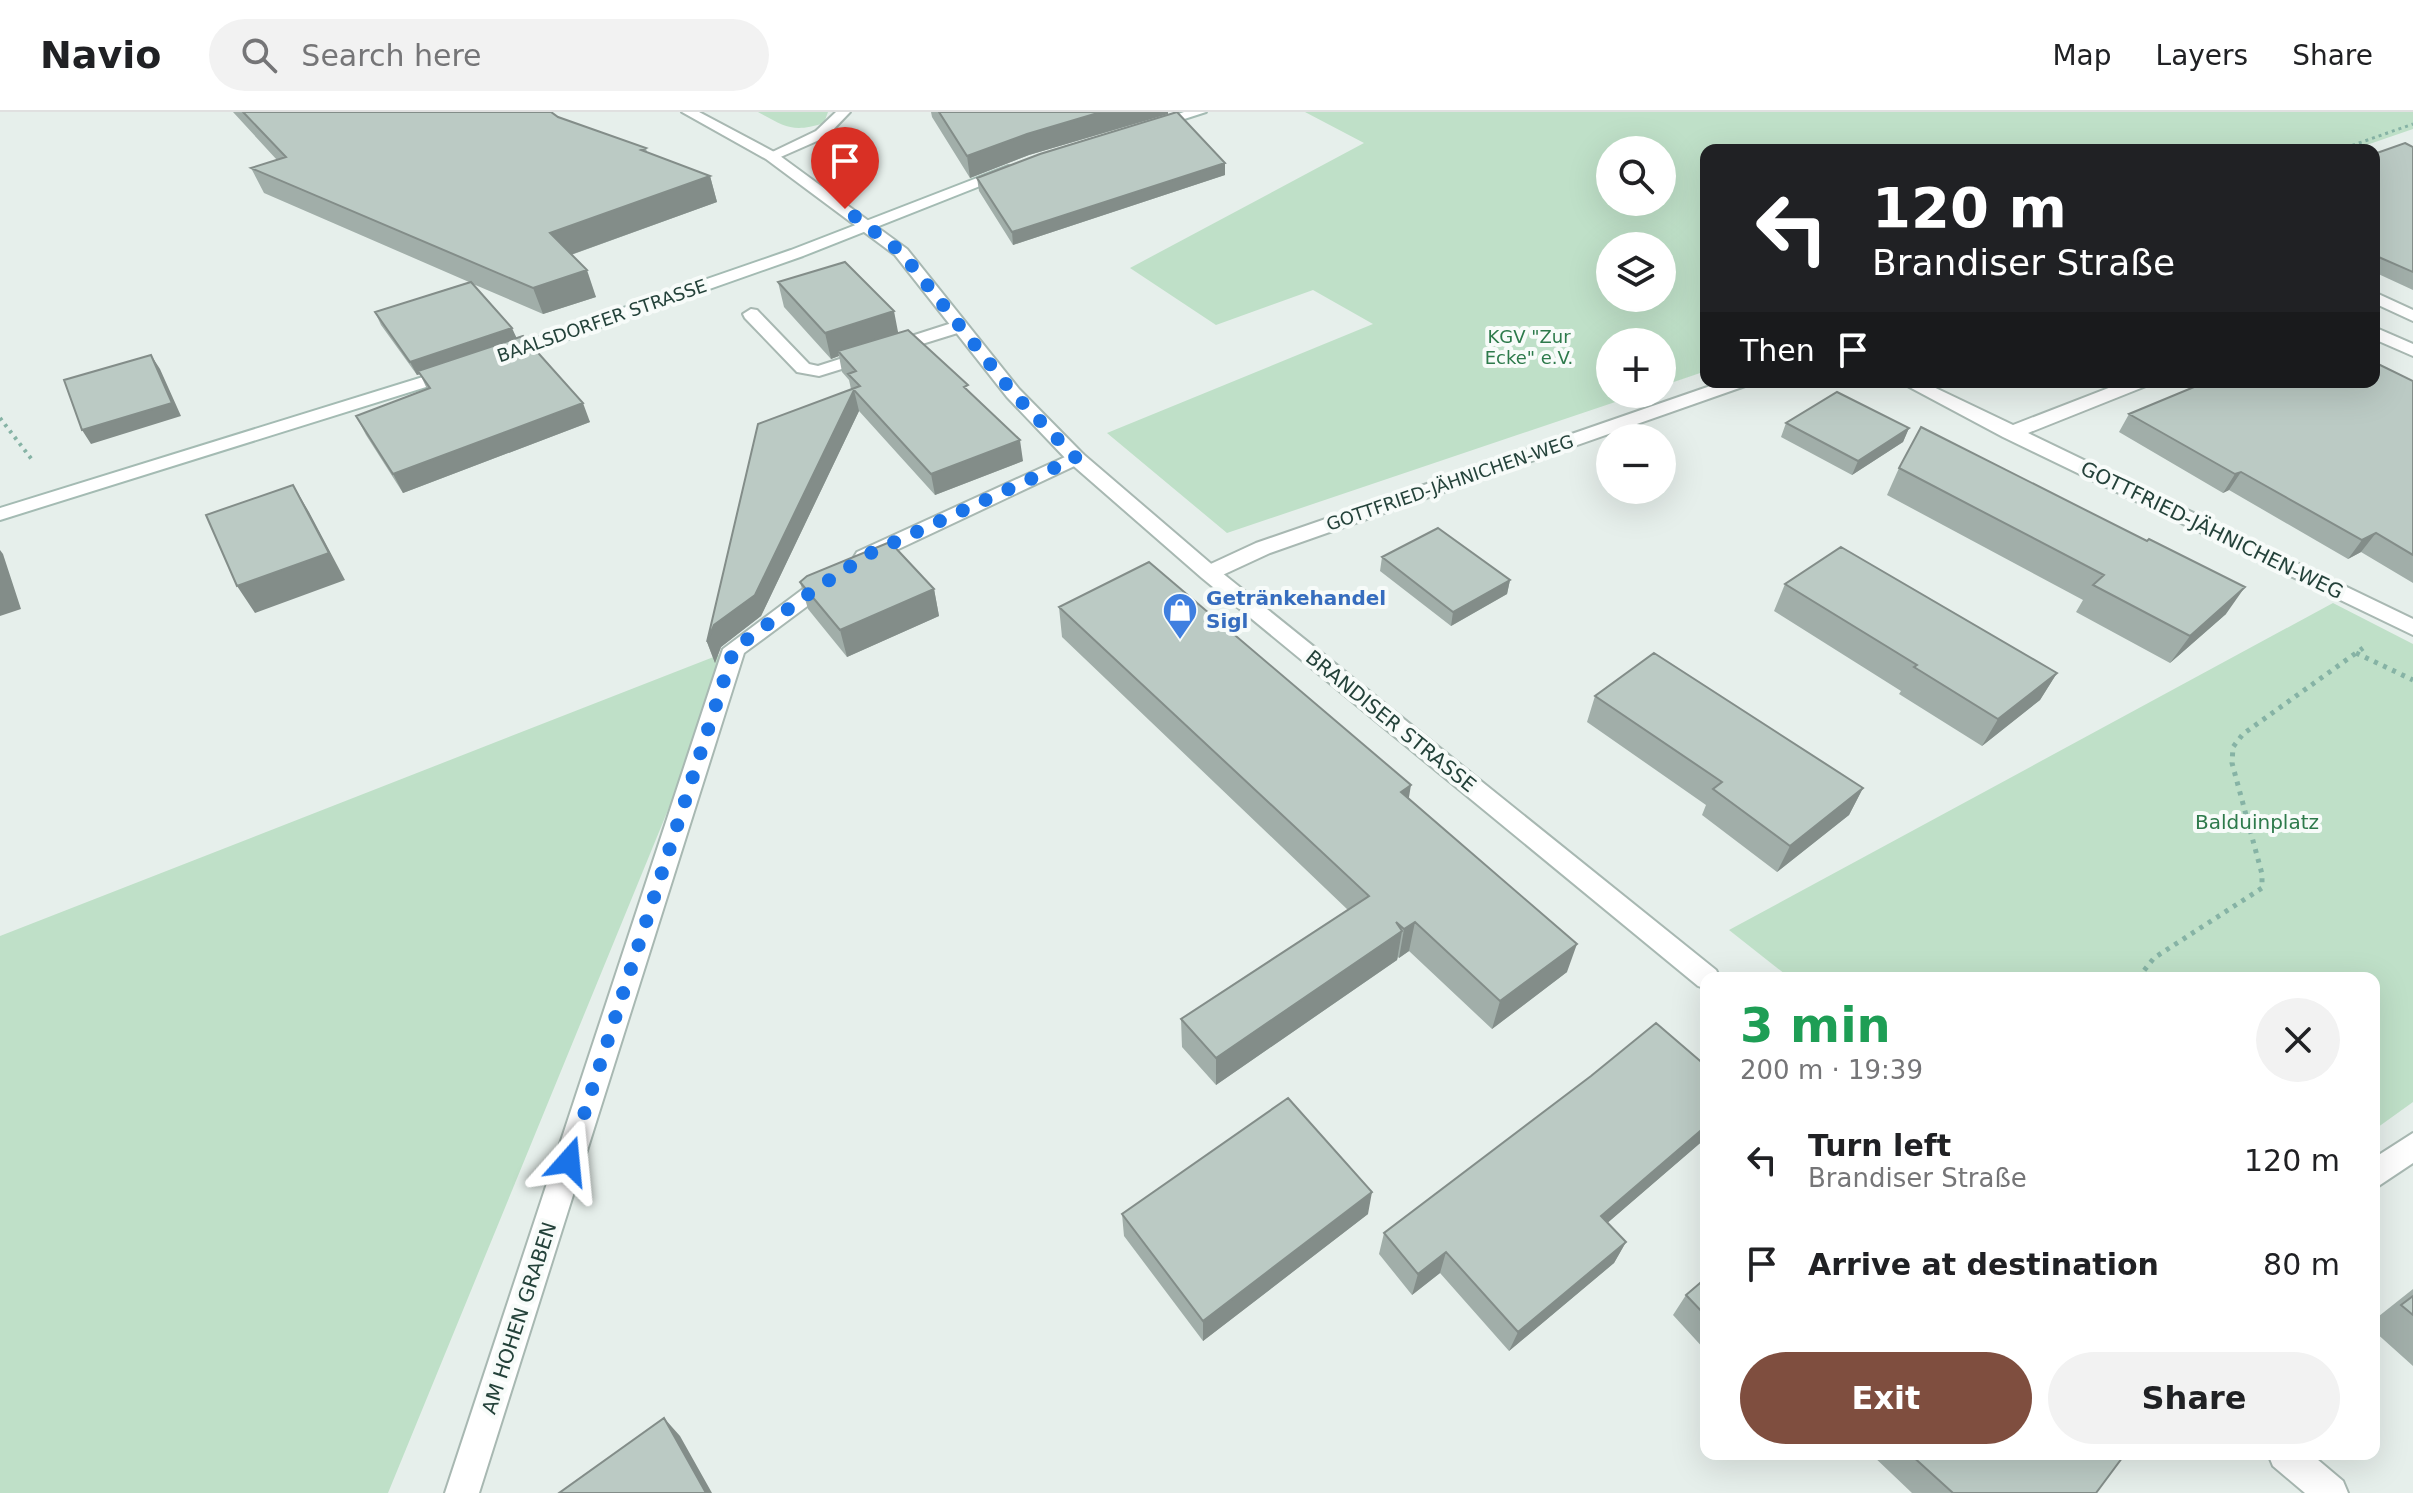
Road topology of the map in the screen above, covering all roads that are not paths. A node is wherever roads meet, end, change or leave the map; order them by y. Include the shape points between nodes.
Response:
1 (689, 112) edge
2 (843, 112) edge
3 (1199, 112) edge
4 (1134, 131) edge
5 (771, 156) junction
6 (1021, 166) edge
7 (868, 225) junction
8 (2380, 300) edge
9 (751, 314) dead end
10 (2413, 316) edge
11 (958, 327) junction
12 (2380, 335) edge
13 (2413, 351) edge
14 (1722, 388) edge
15 (1921, 388) edge
16 (2125, 388) edge
17 (2010, 433) junction
18 (1076, 458) junction
19 (0, 514) edge
20 (1209, 573) junction
21 (2406, 624) edge
22 (1700, 972) edge
23 (2413, 1146) edge
24 (2380, 1171) edge
25 (2292, 1460) edge
26 (462, 1493) edge
27 (2331, 1493) edge

1 - 5 street, BRANDISER STRASSE
2 - 5 street via 829,127
3 - 4 street
5 - 7 street, BRANDISER STRASSE
6 - 7 street, BAALSDORFER STRASSE
7 - 11 street, BRANDISER STRASSE via 901,252
7 - 19 street, BAALSDORFER STRASSE via 483,362
8 - 10 street
9 - 11 street via 803,368 819,371
11 - 18 street, BRANDISER STRASSE
12 - 13 street
14 - 20 street, GOTTFRIED-JÄHNICHEN-WEG via 1263,548
15 - 17 street, GOTTFRIED-JÄHNICHEN-WEG
16 - 17 street
17 - 21 street, GOTTFRIED-JÄHNICHEN-WEG
18 - 20 street, BRANDISER STRASSE
18 - 26 street, AM HOHEN GRABEN via 871,553 734,649
20 - 22 street, BRANDISER STRASSE
23 - 24 street
25 - 27 street

